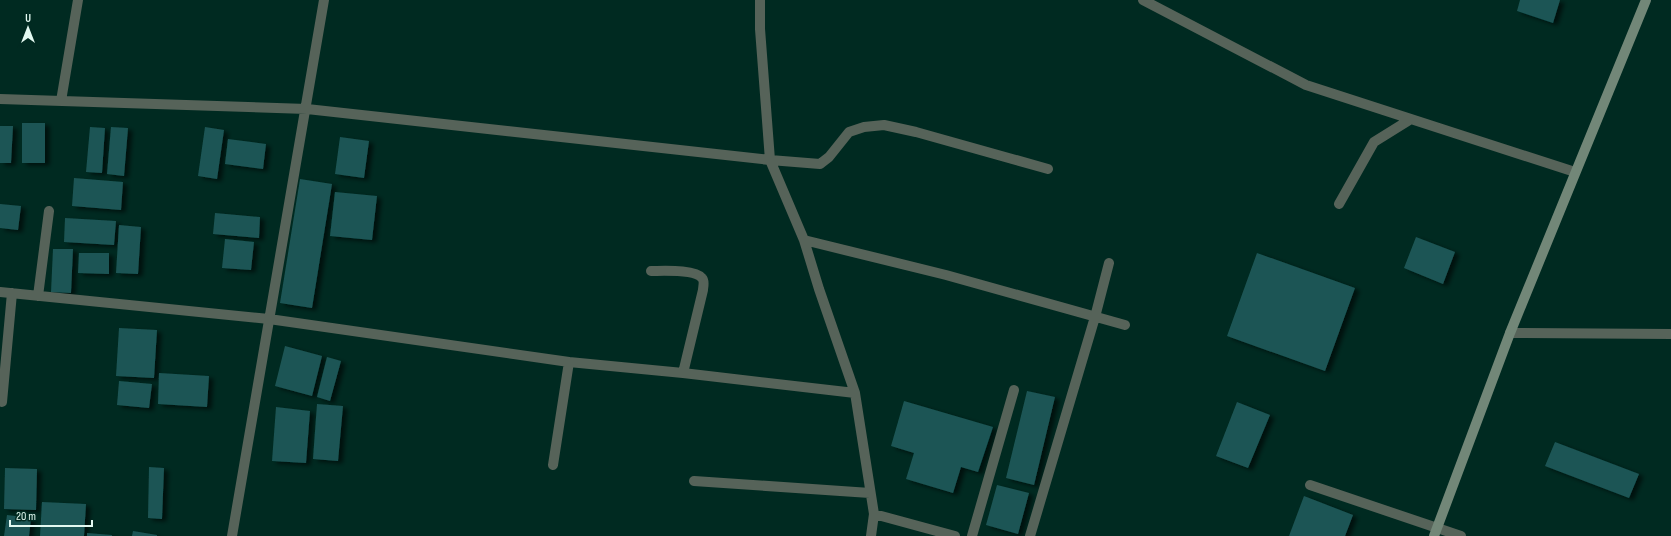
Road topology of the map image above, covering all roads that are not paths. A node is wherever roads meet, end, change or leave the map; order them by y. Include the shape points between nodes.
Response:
1 (78, 0) edge
2 (324, 0) edge
3 (760, 0) edge
4 (1143, 0) edge
5 (1646, 0) edge
6 (0, 99) edge
7 (61, 102) junction
8 (307, 109) junction
9 (1411, 119) junction
10 (770, 160) junction
11 (1048, 169) dead end
12 (1575, 172) junction
13 (1339, 204) dead end
14 (49, 211) dead end
15 (804, 240) junction
16 (1109, 263) dead end
17 (651, 271) dead end
18 (0, 292) edge
19 (12, 293) junction
20 (38, 296) junction
21 (1095, 317) junction
22 (269, 319) junction
23 (1125, 325) dead end
24 (1510, 333) junction
25 (1671, 334) edge
26 (569, 362) junction
27 (683, 373) junction
28 (1014, 390) dead end
29 (855, 393) junction
30 (2, 402) dead end
31 (553, 465) dead end
32 (694, 481) dead end
33 (1310, 485) dead end
34 (870, 493) junction
35 (874, 514) junction
36 (1436, 532) edge
37 (232, 536) edge
38 (871, 536) edge
39 (955, 536) edge
40 (972, 536) edge
41 (1030, 536) edge
42 (1461, 536) edge

1 - 7 street
2 - 8 street
3 - 10 street
4 - 9 street via 1306,85
5 - 12 main road
6 - 7 street
7 - 8 street
8 - 10 street
8 - 22 street
9 - 12 street
9 - 13 street via 1374,142
10 - 11 street via 820,164 828,158 848,132 884,125
10 - 15 street
12 - 24 main road
14 - 20 street
15 - 21 street via 946,275
15 - 29 street via 818,289
16 - 21 street
17 - 27 street via 695,272 704,282
18 - 19 street
19 - 20 street
19 - 30 street
20 - 22 street
21 - 23 street
21 - 41 street
22 - 26 street
22 - 37 street
24 - 25 street
24 - 36 main road
26 - 27 street
26 - 31 street
27 - 29 street
28 - 40 street
29 - 34 street
32 - 34 street
33 - 36 street
34 - 35 street
35 - 38 street
35 - 39 street
36 - 42 street

